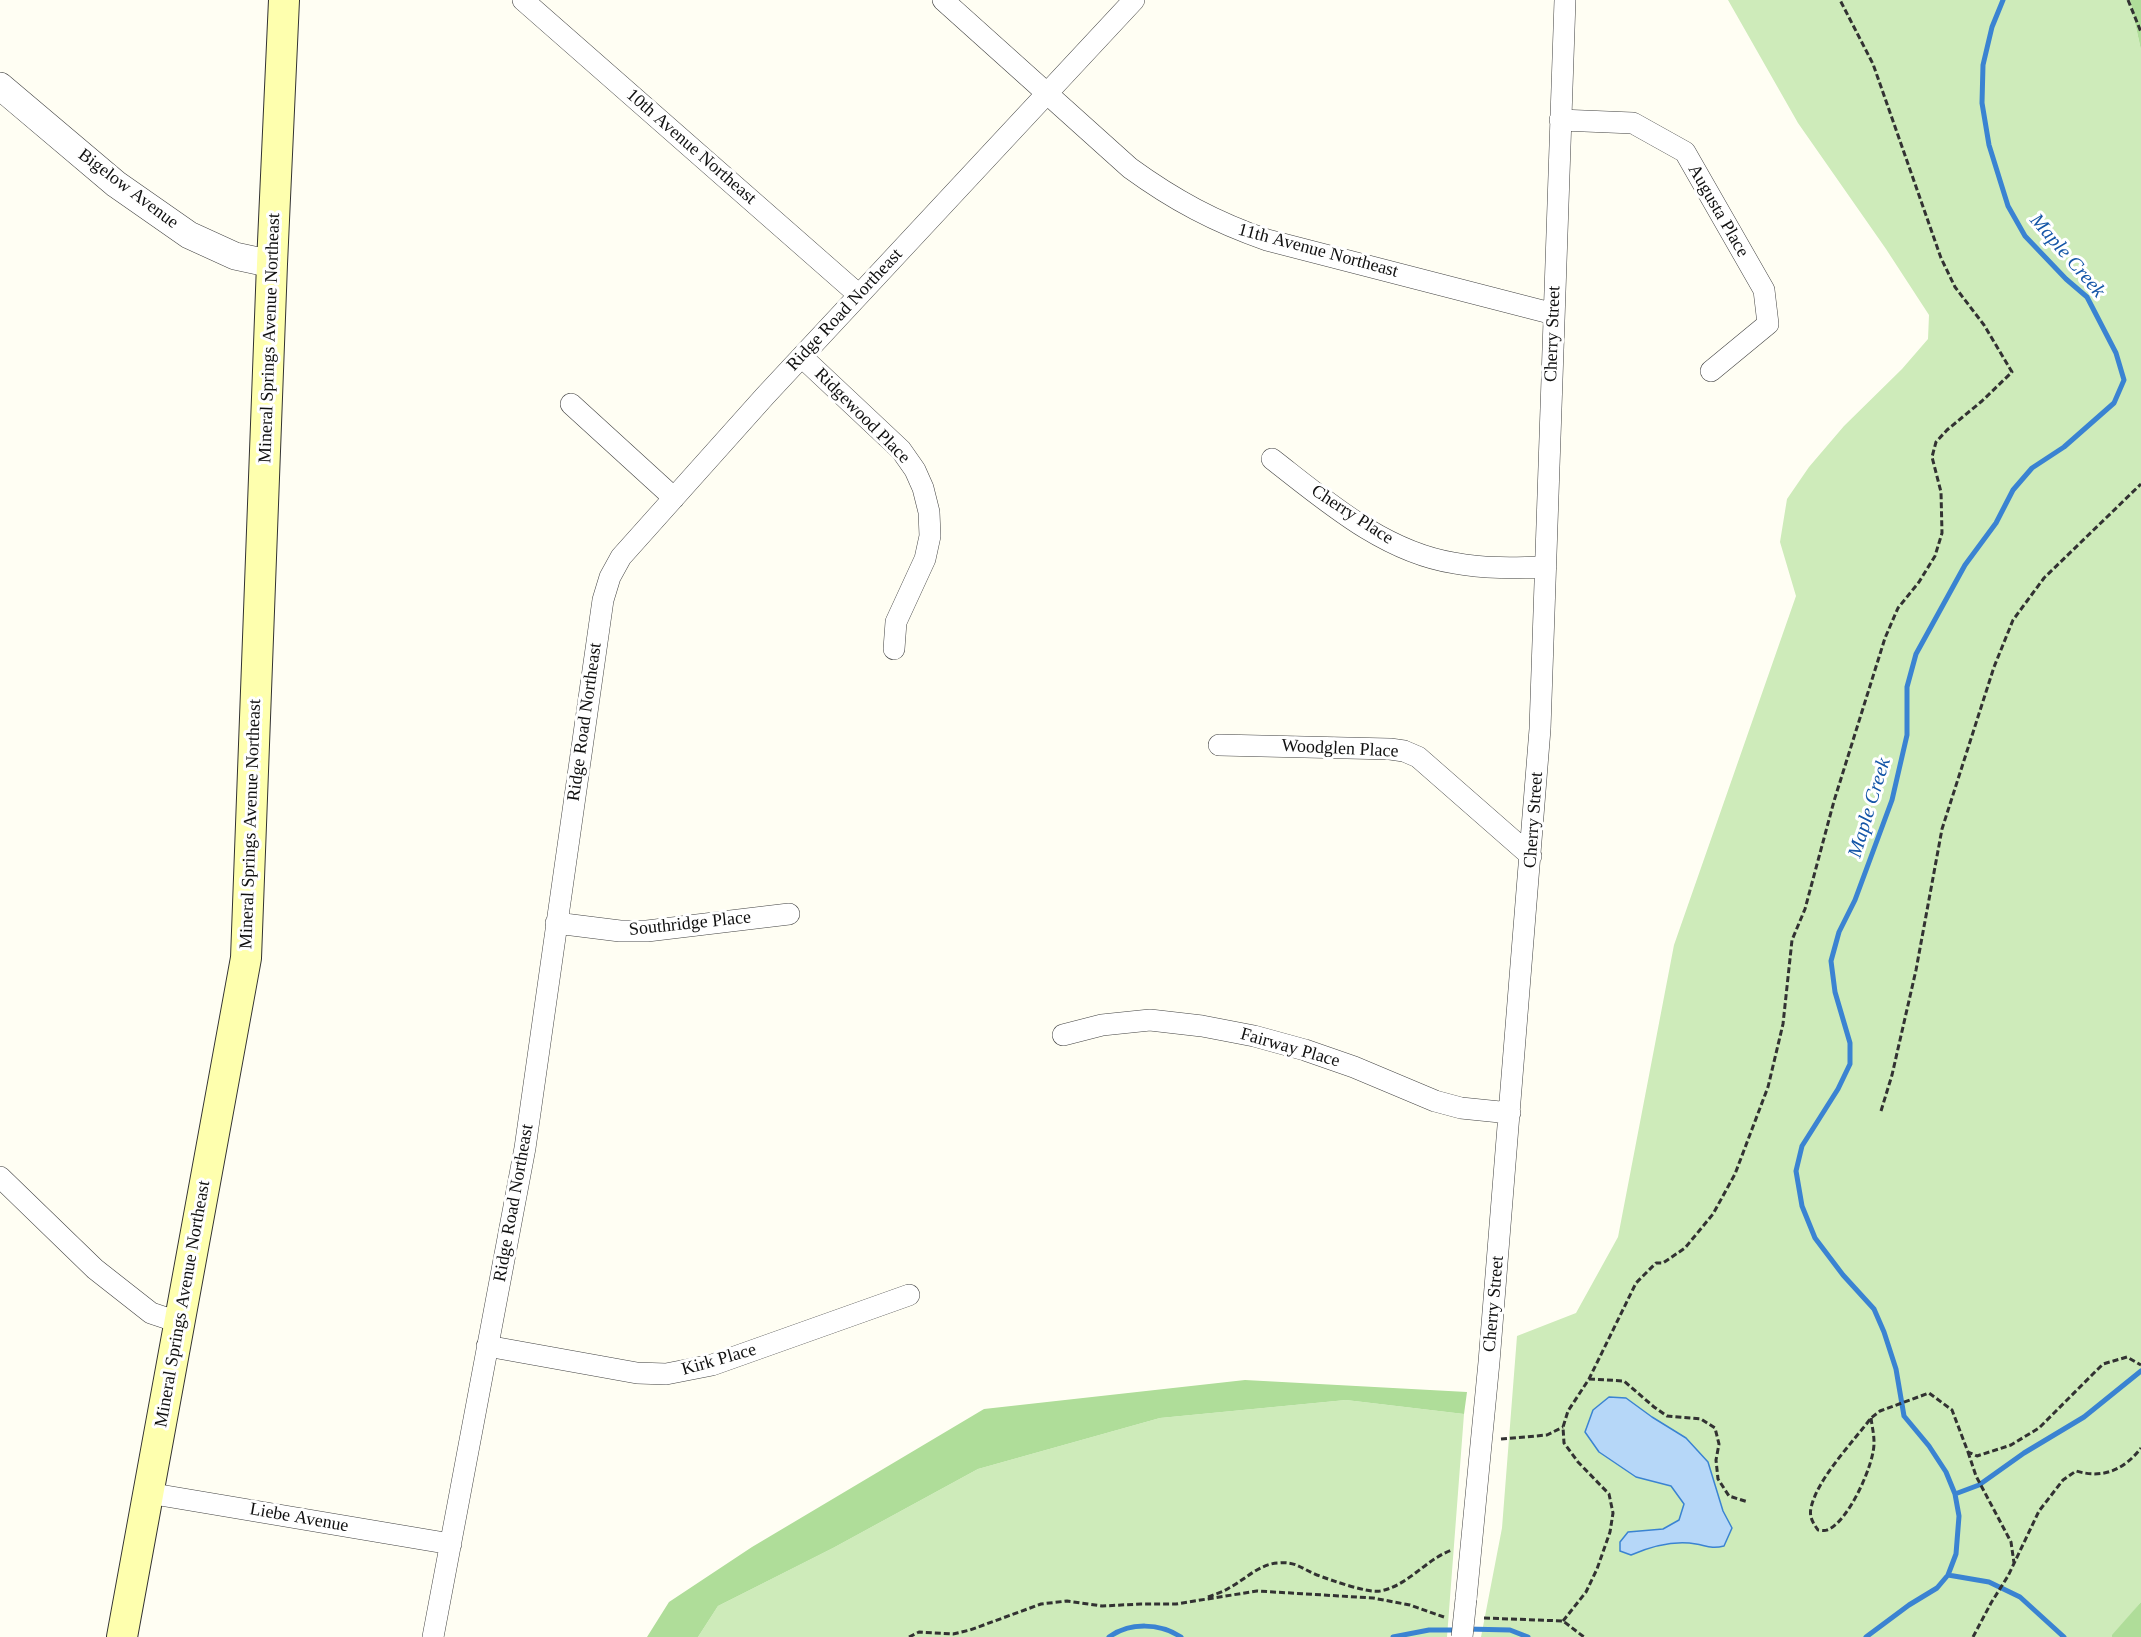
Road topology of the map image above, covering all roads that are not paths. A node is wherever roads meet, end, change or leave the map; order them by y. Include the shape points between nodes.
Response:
1 (284, 0) edge
2 (523, 0) edge
3 (943, 0) edge
4 (1134, 0) edge
5 (1564, 0) edge
6 (0, 86) edge
7 (1048, 92) junction
8 (1560, 120) junction
9 (272, 264) junction
10 (860, 295) junction
11 (1554, 314) junction
12 (802, 357) junction
13 (1711, 370) dead end
14 (571, 404) dead end
15 (1272, 459) dead end
16 (674, 498) junction
17 (1546, 567) junction
18 (894, 649) dead end
19 (1219, 745) dead end
20 (1531, 856) junction
21 (789, 914) dead end
22 (556, 923) junction
23 (1063, 1035) dead end
24 (1510, 1113) junction
25 (4, 1189) edge
26 (909, 1295) dead end
27 (181, 1323) junction
28 (488, 1346) junction
29 (148, 1493) junction
30 (451, 1544) junction
31 (122, 1637) edge
32 (433, 1637) edge
33 (1462, 1637) edge

1 - 9 main road, Mineral Springs Avenue Northeast
2 - 10 street, 10th Avenue Northeast
3 - 7 street, 11th Avenue Northeast
4 - 7 street, Ridge Road Northeast
5 - 8 street, Cherry Street
6 - 9 street, Bigelow Avenue via 116,184 189,235 235,255
7 - 10 street, Ridge Road Northeast
7 - 11 street, 11th Avenue Northeast via 1146,179 1195,211 1230,227
8 - 11 street, Cherry Street
8 - 13 street, Augusta Place via 1633,123 1685,152 1764,290 1768,324
9 - 27 main road, Mineral Springs Avenue Northeast via 246,958
10 - 12 street, Ridge Road Northeast
11 - 17 street, Cherry Street
12 - 16 street, Ridge Road Northeast
12 - 18 street, Ridgewood Place via 901,450 923,488 930,536 925,559 896,622
14 - 16 street
15 - 17 street, Cherry Place via 1357,522 1418,554 1485,568
16 - 22 street, Ridge Road Northeast via 621,557 603,600
17 - 20 street, Cherry Street
19 - 20 street, Woodglen Place via 1404,751 1418,757
20 - 24 street, Cherry Street
21 - 22 street, Southridge Place via 647,931
22 - 28 street, Ridge Road Northeast via 525,1148
23 - 24 street, Fairway Place via 1102,1025 1150,1020 1202,1026 1305,1050 1436,1101
24 - 33 street, Cherry Street, bridge via 1470,1548 1470,1609
25 - 27 street via 151,1313
26 - 28 street, Kirk Place via 712,1365 666,1374 637,1374
27 - 29 main road, Mineral Springs Avenue Northeast
28 - 30 street, Ridge Road Northeast
29 - 30 street, Liebe Avenue
29 - 31 main road, Mineral Springs Avenue Northeast
30 - 32 street, Ridge Road Northeast

